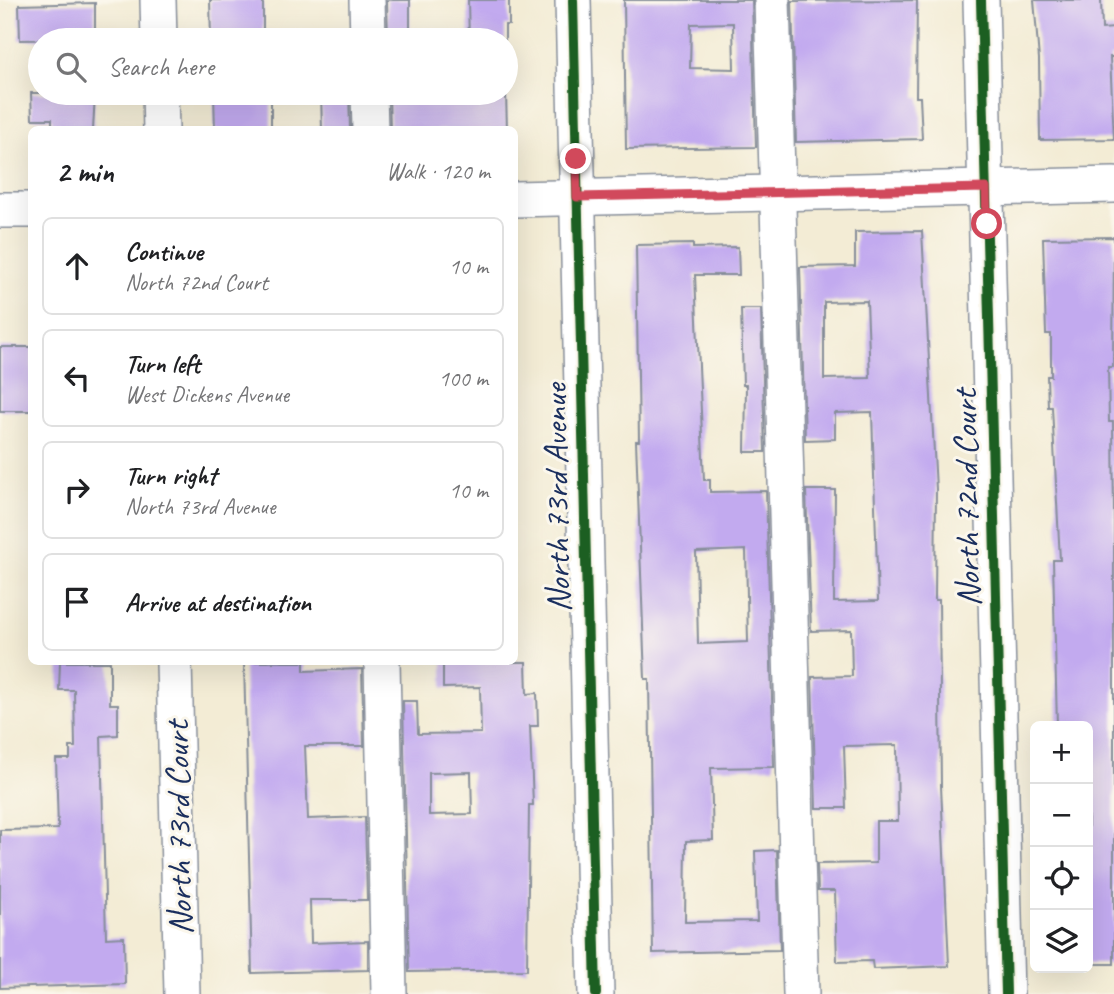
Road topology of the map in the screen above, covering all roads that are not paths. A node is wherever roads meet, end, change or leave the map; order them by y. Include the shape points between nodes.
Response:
1 (158, 0) edge
2 (367, 0) edge
3 (573, 0) edge
4 (772, 0) edge
5 (981, 0) edge
6 (159, 28) edge
7 (368, 28) edge
8 (160, 105) edge
9 (369, 105) edge
10 (161, 126) edge
11 (370, 126) edge
12 (1114, 185) edge
13 (986, 188) junction
14 (778, 193) junction
15 (577, 197) junction
16 (518, 199) edge
17 (0, 210) edge
18 (28, 210) edge
19 (174, 665) edge
20 (382, 665) edge
21 (182, 994) edge
22 (389, 994) edge
23 (596, 994) edge
24 (801, 994) edge
25 (1006, 994) edge

1 - 6 street
2 - 7 street
3 - 15 street, North 73rd Avenue
4 - 14 street
5 - 13 street, North 72nd Court
8 - 10 street
9 - 11 street
12 - 13 street
13 - 14 street
13 - 25 street, North 72nd Court
14 - 15 street
14 - 24 street
15 - 16 street
15 - 23 street, North 73rd Avenue
17 - 18 street
19 - 21 street, North 73rd Court
20 - 22 street

